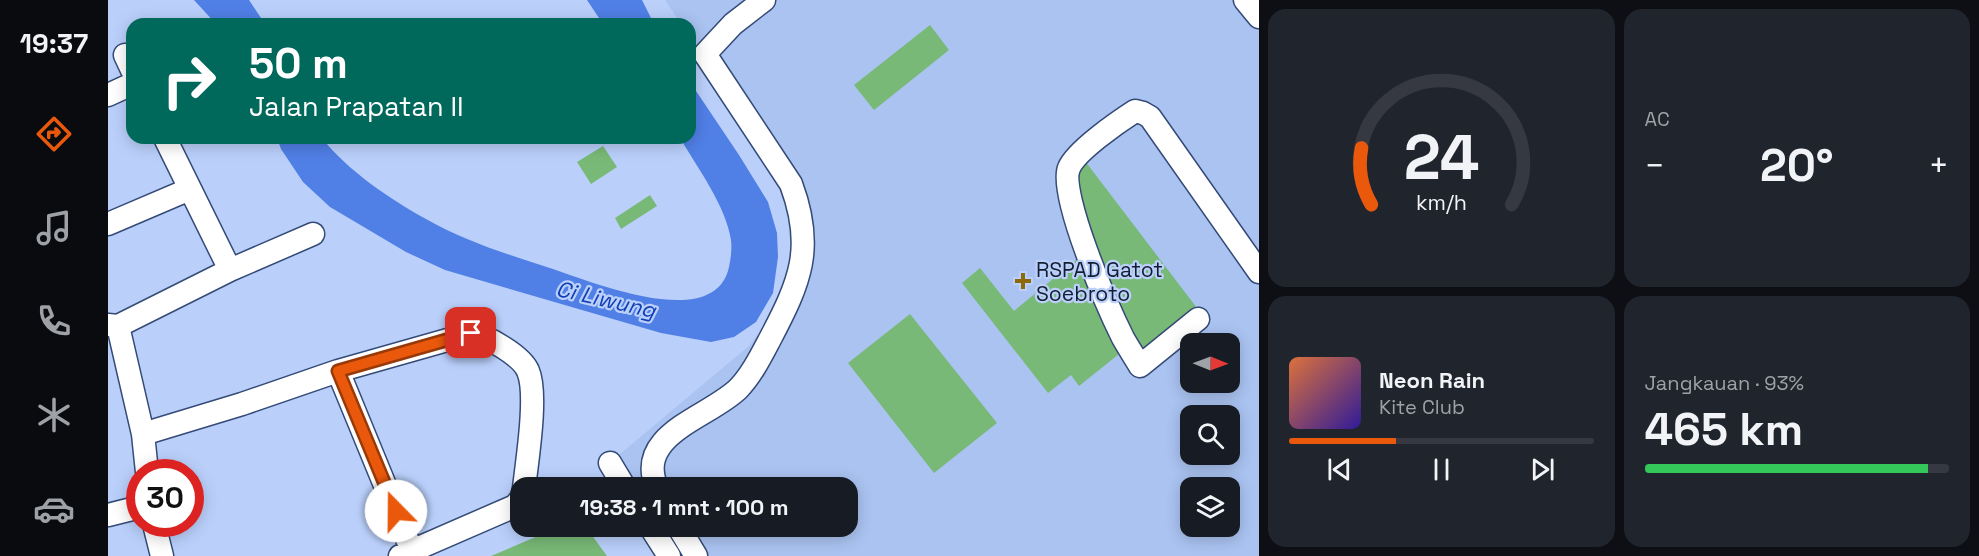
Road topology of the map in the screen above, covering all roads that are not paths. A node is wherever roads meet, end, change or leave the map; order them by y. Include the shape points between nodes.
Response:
1 (764, 0) edge
2 (1245, 0) edge
3 (1259, 17) edge
4 (698, 60) edge
5 (126, 87) edge
6 (108, 95) edge
7 (168, 144) edge
8 (190, 189) junction
9 (108, 224) edge
10 (313, 234) dead end
11 (230, 270) junction
12 (1259, 271) edge
13 (1198, 319) dead end
14 (113, 326) edge
15 (338, 371) junction
16 (143, 434) junction
17 (146, 459) edge
18 (610, 463) dead end
19 (525, 477) edge
20 (618, 477) edge
21 (652, 477) edge
22 (510, 508) edge
23 (126, 510) edge
24 (108, 515) edge
25 (157, 537) edge
26 (657, 537) edge
27 (685, 537) edge
28 (406, 554) edge
29 (162, 556) edge
30 (669, 556) edge
31 (696, 556) edge

1 - 4 street via 733,24
2 - 3 street
4 - 21 street via 791,184 800,207 802,259 797,284 758,362 738,390 664,440 652,459
5 - 6 street
7 - 8 street
8 - 9 street
8 - 11 street
10 - 11 street
11 - 14 street
12 - 13 street via 1158,127 1135,111 1121,120 1073,158 1067,170 1073,216 1124,339 1140,366
14 - 16 street
15 - 16 street
15 - 19 street via 471,333 481,335 524,363 529,373 531,427
15 - 28 street
16 - 17 street
18 - 20 street
22 - 28 street
23 - 24 street
25 - 29 street
26 - 30 street
27 - 31 street

